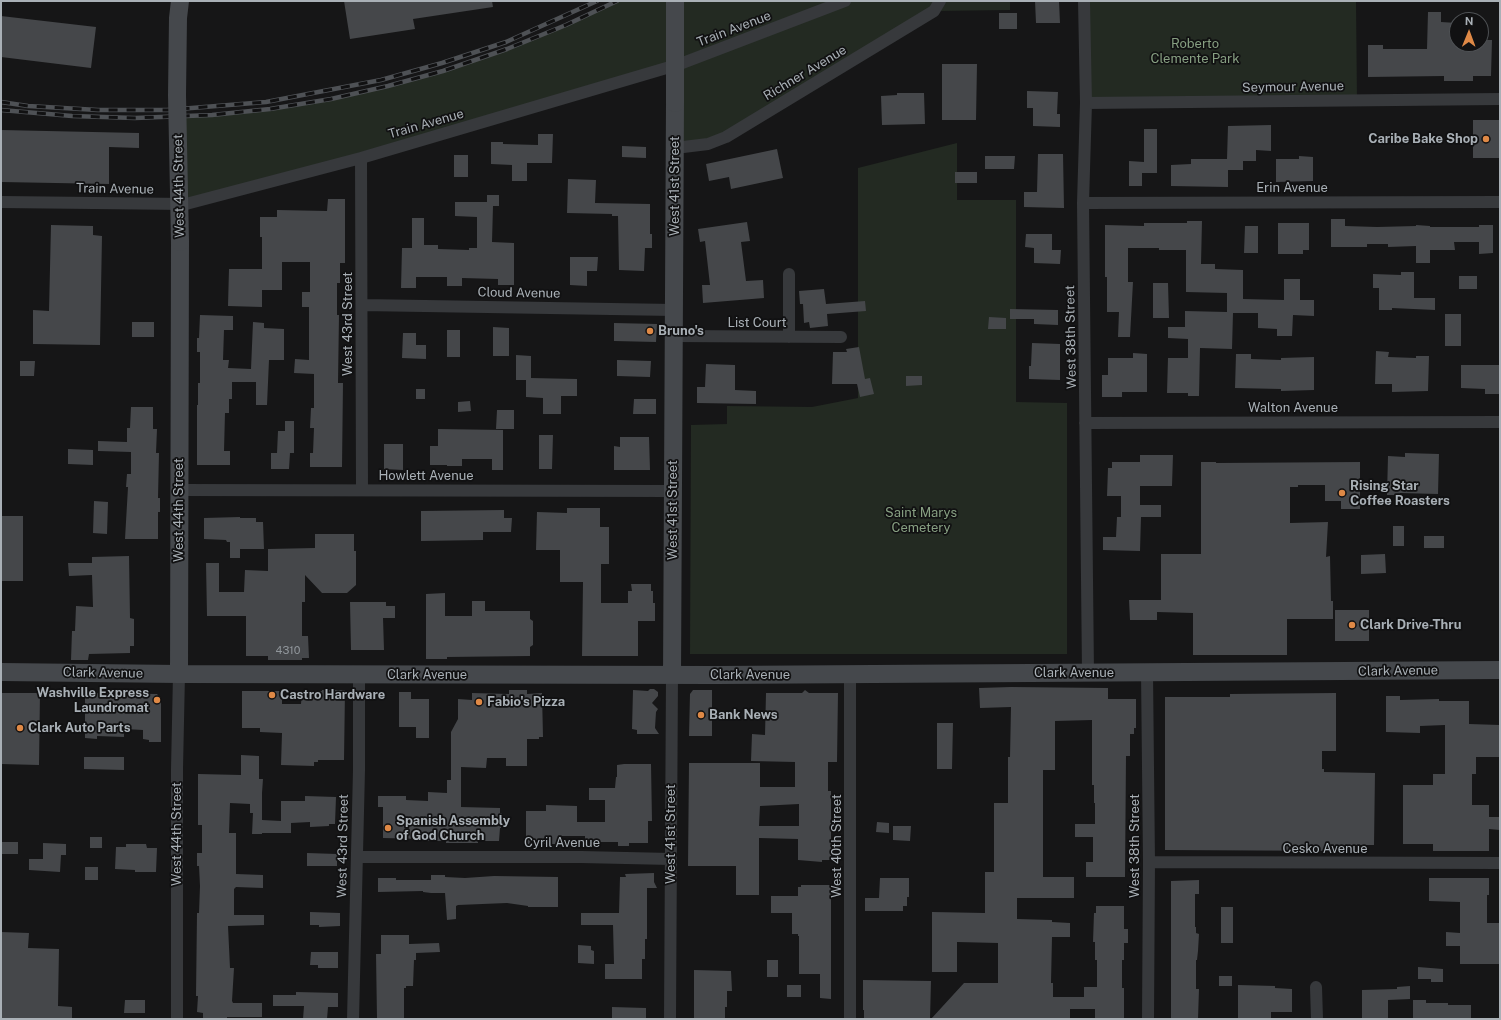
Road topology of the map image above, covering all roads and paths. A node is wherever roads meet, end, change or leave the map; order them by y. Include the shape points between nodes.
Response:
1 (180, 1) edge
2 (675, 1) edge
3 (845, 1) edge
4 (940, 1) edge
5 (1084, 1) edge
6 (1500, 99) edge
7 (1086, 102) junction
8 (675, 148) junction
9 (361, 158) junction
10 (1, 202) edge
11 (1500, 202) edge
12 (1083, 203) junction
13 (788, 274) dead end
14 (362, 305) junction
15 (674, 310) junction
16 (674, 336) junction
17 (789, 337) junction
18 (841, 337) dead end
19 (1085, 422) junction
20 (1500, 422) edge
21 (180, 490) junction
22 (362, 490) junction
23 (672, 491) junction
24 (1500, 670) edge
25 (1, 672) edge
26 (1088, 672) junction
27 (1147, 672) junction
28 (179, 674) junction
29 (359, 674) junction
30 (850, 674) junction
31 (672, 675) junction
32 (357, 857) junction
33 (671, 859) junction
34 (1149, 862) junction
35 (1500, 863) edge
36 (1316, 987) dead end
37 (177, 1019) edge
38 (353, 1019) edge
39 (670, 1019) edge
40 (850, 1019) edge
41 (1148, 1019) edge
42 (1317, 1019) edge

1 - 21 street, West 44th Street, bridge via 177,94
2 - 8 street, West 41st Street, bridge
3 - 9 street, Train Avenue via 680,64
4 - 8 street, Richner Avenue via 934,11 726,137 708,144
5 - 7 street, West 38th Street
6 - 7 street, Seymour Avenue
7 - 12 street, West 38th Street
8 - 15 street, West 41st Street
9 - 10 street, Train Avenue via 186,204
9 - 14 street, West 43rd Street
11 - 12 street, Erin Avenue
12 - 19 street, West 38th Street
13 - 17 street
14 - 15 street, Cloud Avenue
14 - 22 street, West 43rd Street
15 - 16 street, West 41st Street
16 - 17 street, List Court
16 - 23 street, West 41st Street
17 - 18 street, List Court
19 - 20 street, Walton Avenue
19 - 26 street, West 38th Street
21 - 22 street, Howlett Avenue
21 - 28 street, West 44th Street
22 - 23 street, Howlett Avenue
23 - 31 street, West 41st Street
24 - 27 street, Clark Avenue
25 - 28 street, Clark Avenue
26 - 27 street, Clark Avenue
26 - 30 street, Clark Avenue
27 - 34 street, West 38th Street
28 - 29 street, Clark Avenue
28 - 37 street, West 44th Street
29 - 31 street, Clark Avenue
29 - 32 street, West 43rd Street
30 - 31 street, Clark Avenue
30 - 40 street, West 40th Street
31 - 33 street, West 41st Street
32 - 33 street, Cyril Avenue
32 - 38 street, West 43rd Street
33 - 39 street, West 41st Street
34 - 35 street, Cesko Avenue
34 - 41 street, West 38th Street
36 - 42 street

